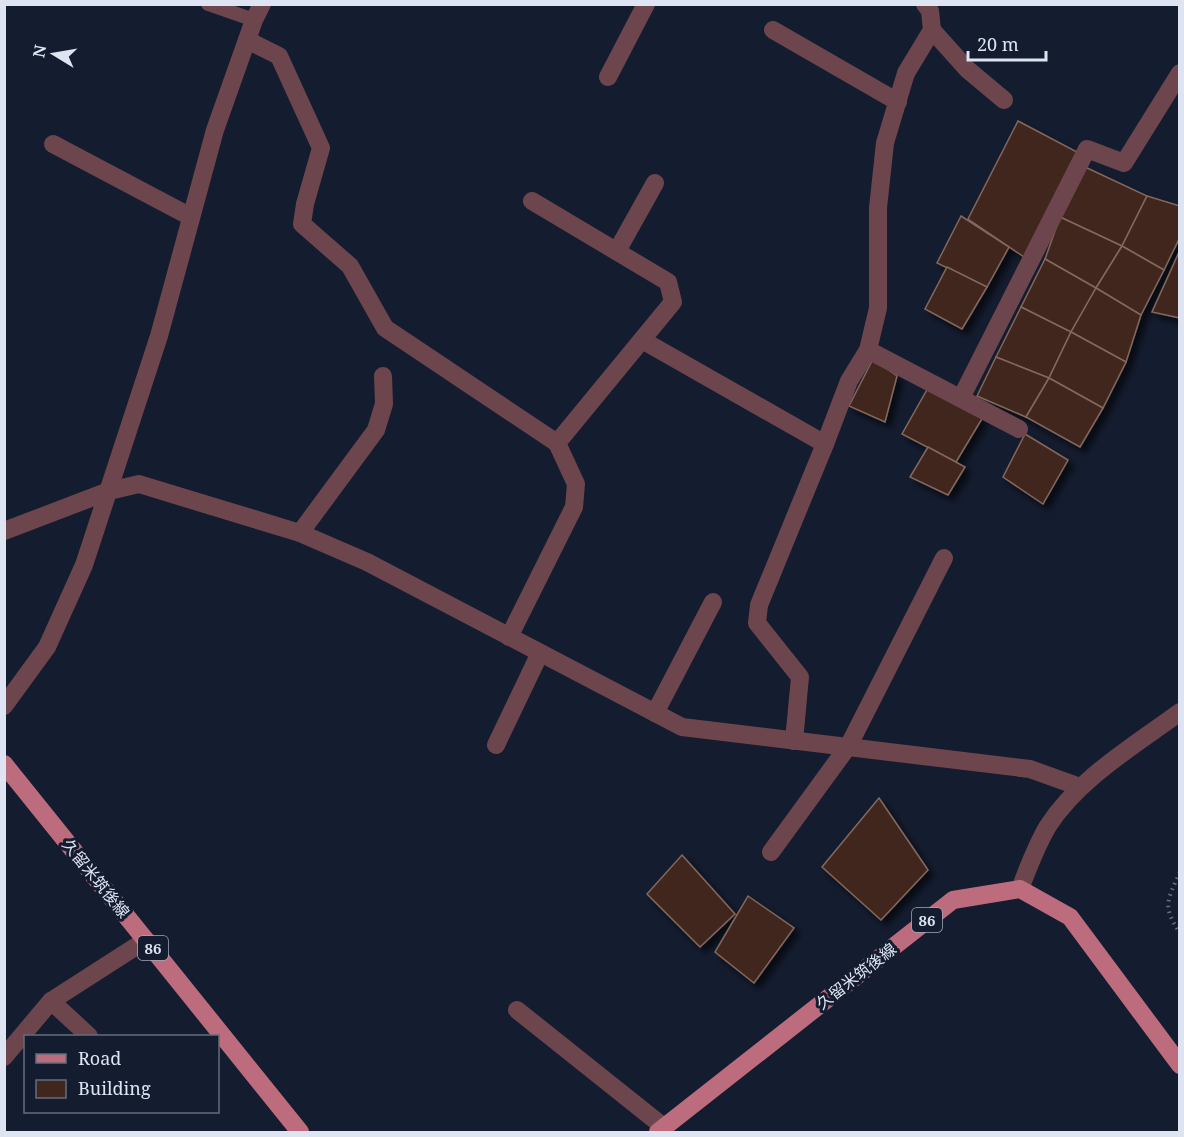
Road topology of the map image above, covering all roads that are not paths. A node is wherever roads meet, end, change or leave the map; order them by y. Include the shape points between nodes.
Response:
1 (208, 4) edge
2 (646, 4) edge
3 (925, 4) edge
4 (258, 12) edge
5 (773, 30) dead end
6 (932, 30) junction
7 (247, 40) junction
8 (1179, 73) edge
9 (608, 77) dead end
10 (1004, 100) dead end
11 (898, 102) junction
12 (53, 144) dead end
13 (655, 183) dead end
14 (532, 201) dead end
15 (192, 217) junction
16 (617, 251) junction
17 (642, 340) junction
18 (868, 350) junction
19 (383, 376) dead end
20 (961, 398) junction
21 (1019, 429) dead end
22 (557, 443) junction
23 (825, 444) junction
24 (109, 491) junction
25 (4, 531) edge
26 (300, 532) junction
27 (944, 558) dead end
28 (713, 602) dead end
29 (509, 637) junction
30 (540, 653) junction
31 (4, 706) edge
32 (1179, 712) edge
33 (654, 713) junction
34 (794, 741) junction
35 (496, 745) dead end
36 (848, 747) junction
37 (4, 764) edge
38 (1080, 787) junction
39 (771, 852) dead end
40 (1020, 889) junction
41 (146, 940) junction
42 (51, 1001) junction
43 (517, 1010) dead end
44 (88, 1035) edge
45 (4, 1057) edge
46 (1179, 1065) edge
47 (661, 1130) edge
48 (300, 1132) edge

1 - 4 lane
2 - 9 street
3 - 6 street via 930,11
4 - 7 street
5 - 11 street
6 - 10 street via 967,69
6 - 11 street via 906,73
7 - 15 street via 215,130
7 - 22 street via 279,56 321,148 302,224 350,266 384,328
8 - 20 street via 1124,164 1087,149
11 - 18 street via 885,143 878,208 878,308
12 - 15 street
13 - 16 street
14 - 16 street
15 - 24 street
16 - 17 street via 668,282 672,302
17 - 22 street
17 - 23 street
18 - 20 street
18 - 23 street via 849,381
19 - 26 street via 384,404 376,430
20 - 21 street
22 - 29 street via 576,484 574,507
23 - 34 street via 759,605 757,622 800,677
24 - 25 street
24 - 26 street via 139,484
24 - 31 street via 84,565 48,647
26 - 29 street via 367,562
27 - 36 street
28 - 33 street
29 - 30 street
30 - 33 street
30 - 35 street
32 - 38 street
33 - 34 street via 682,727
34 - 36 street
36 - 38 street via 1030,769
36 - 39 street
37 - 41 main road, 久留米筑後線 / 86
38 - 40 street via 1048,825
40 - 46 main road via 1070,917
40 - 47 main road, 久留米筑後線 / 86 via 953,900
41 - 42 street
41 - 48 main road, 久留米筑後線 / 86
42 - 44 street
42 - 45 street
43 - 47 street

